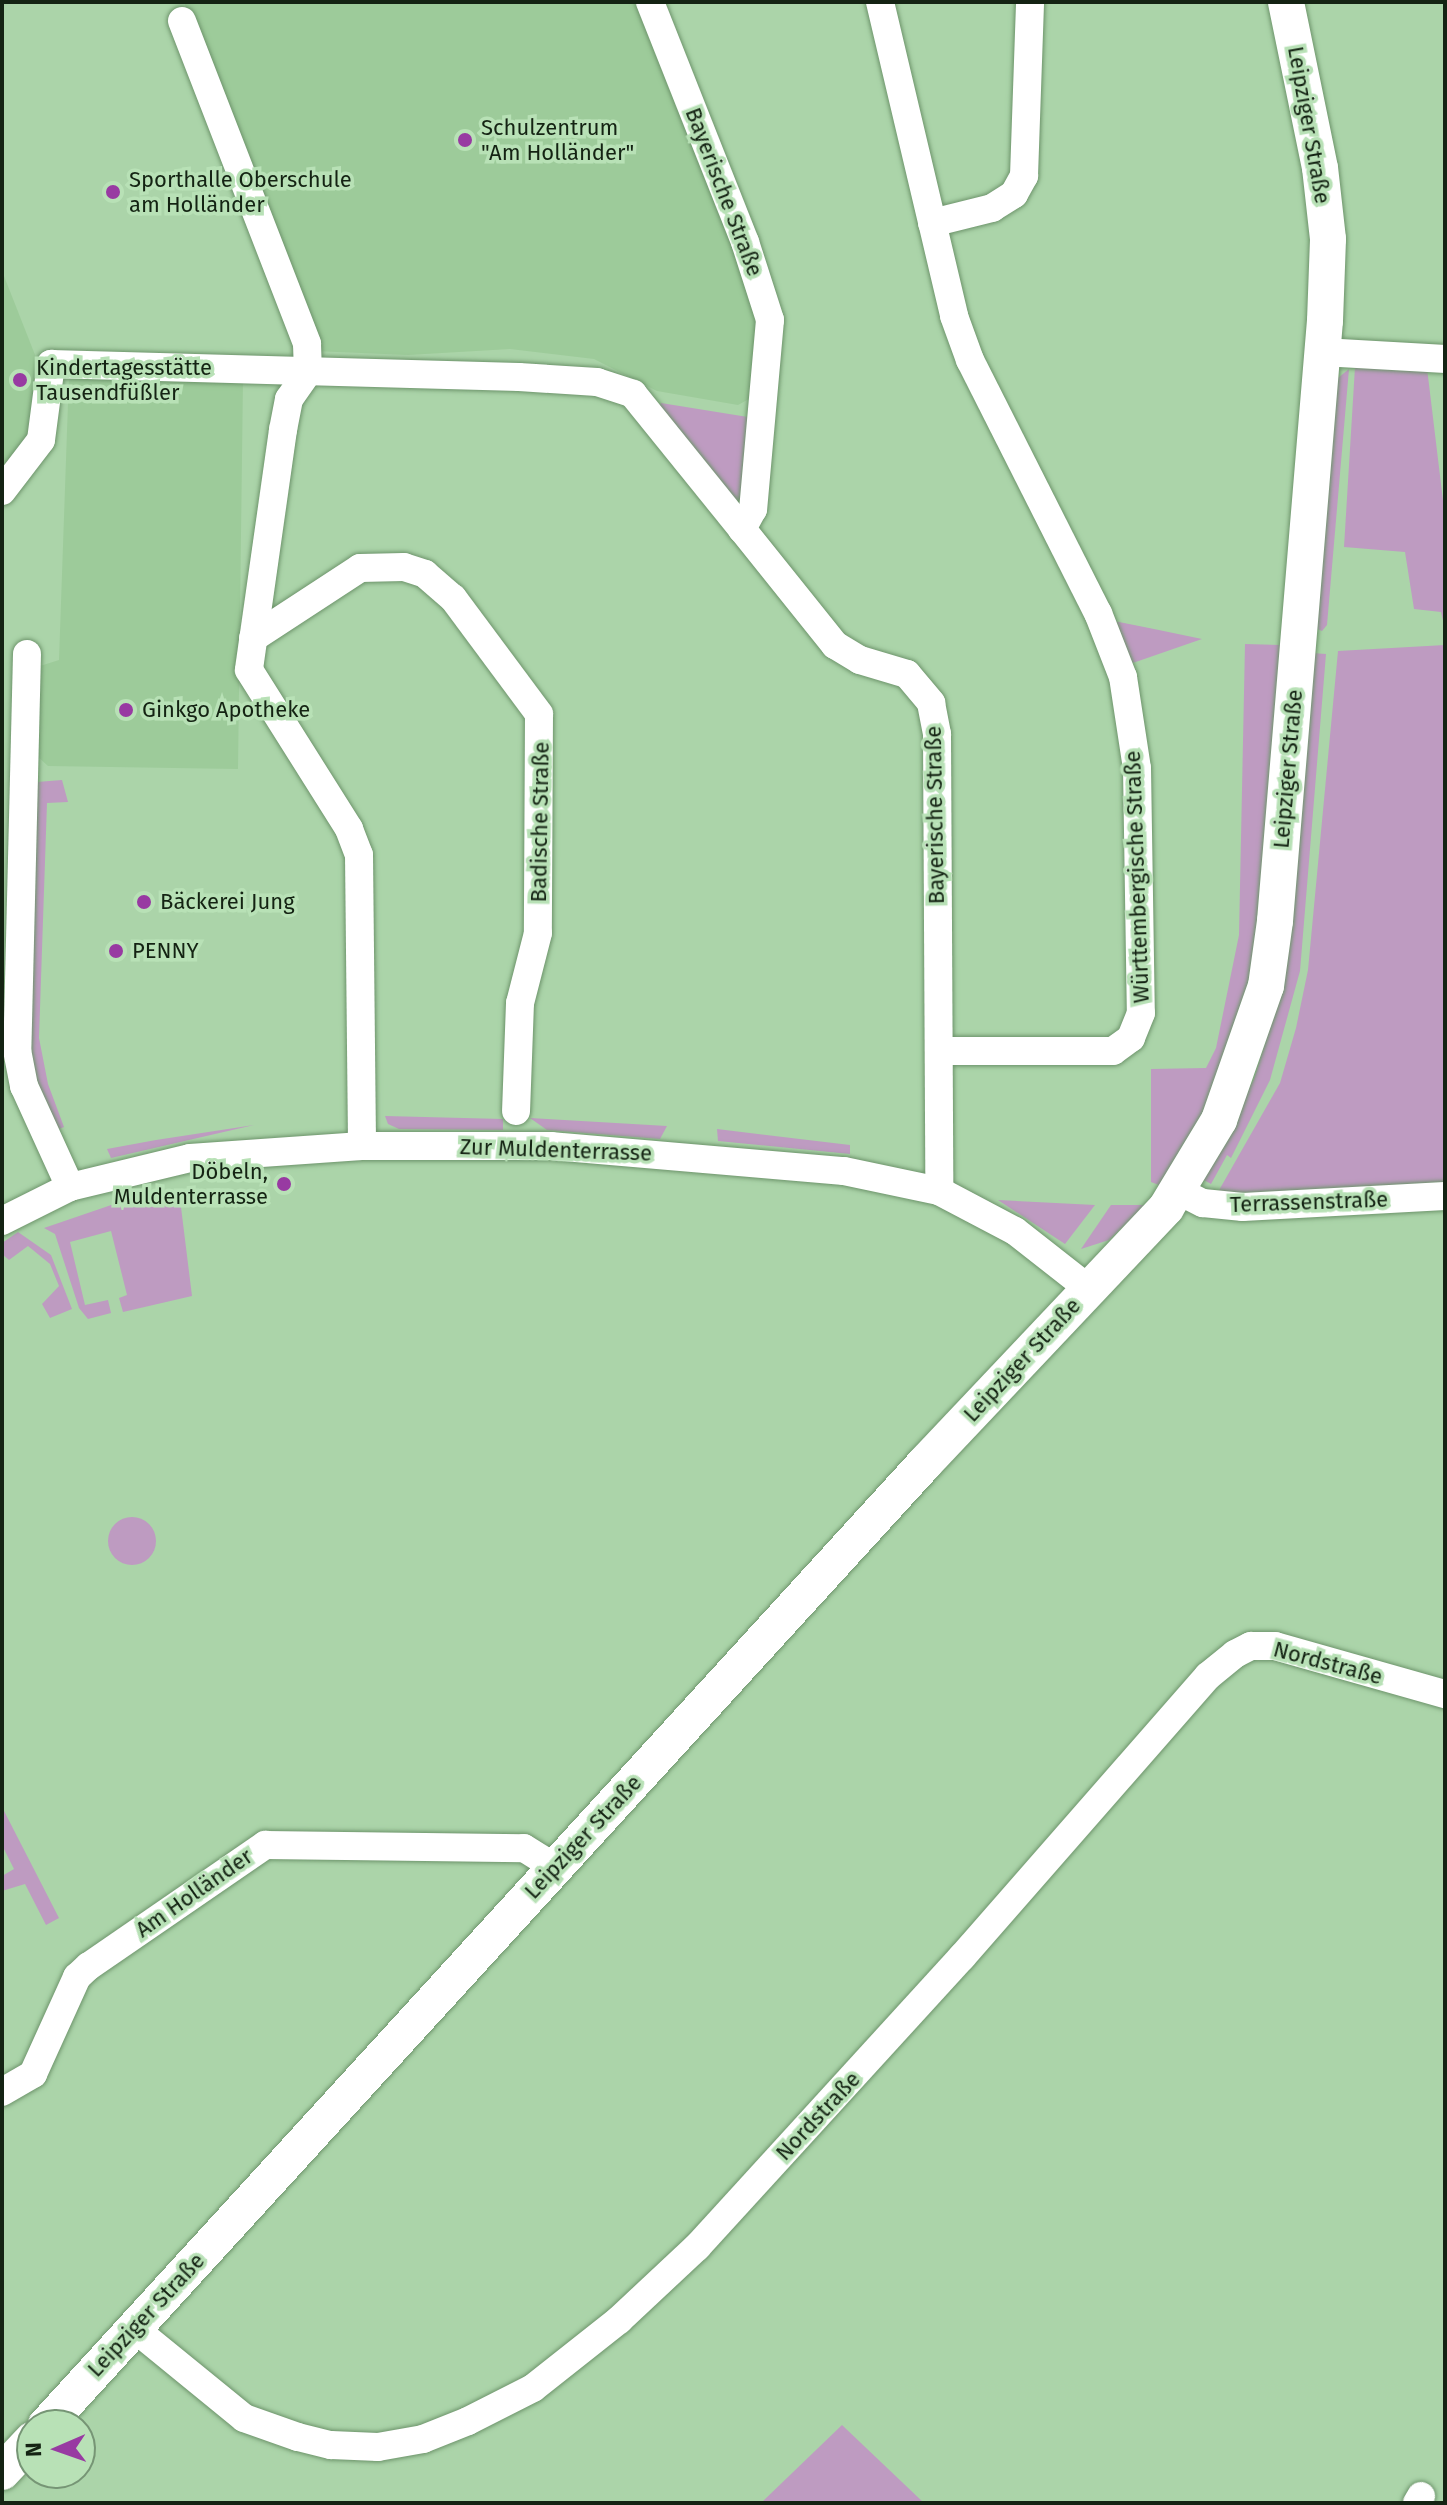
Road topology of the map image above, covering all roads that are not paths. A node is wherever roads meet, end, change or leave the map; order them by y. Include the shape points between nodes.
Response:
1 (650, 2) edge
2 (880, 2) edge
3 (1030, 2) edge
4 (1286, 2) edge
5 (182, 21) dead end
6 (932, 223) junction
7 (1323, 352) junction
8 (1445, 359) edge
9 (308, 372) junction
10 (2, 491) edge
11 (742, 529) junction
12 (253, 638) junction
13 (27, 654) dead end
14 (939, 1051) junction
15 (516, 1111) dead end
16 (362, 1146) junction
17 (70, 1187) junction
18 (1177, 1190) junction
19 (939, 1191) junction
20 (1445, 1196) edge
21 (2, 1221) edge
22 (1089, 1289) junction
23 (1445, 1694) edge
24 (555, 1867) junction
25 (2, 2092) edge
26 (135, 2329) junction
27 (61, 2409) edge
28 (16, 2457) edge
29 (2, 2472) edge

1 - 11 street, Bayerische Straße via 745,242 770,320 753,509
2 - 6 street, Württembergische Straße
3 - 6 street via 1024,176 1014,194 992,208
4 - 7 main road, Leipziger Straße via 1320,168 1328,239
5 - 9 street via 307,344
6 - 14 street, Württembergische Straße via 970,360 1080,572 1123,677 1137,768 1141,1013 1131,1038 1113,1051
7 - 8 street
7 - 18 main road, Leipziger Straße via 1266,986 1219,1120
9 - 10 street via 51,364 41,440
9 - 11 street, Bayerische Straße via 597,382 633,394
9 - 12 street via 289,399
11 - 14 street, Bayerische Straße via 835,645 860,660 907,674 931,703 937,734
12 - 15 street, Badische Straße via 360,568 404,567 425,574 453,598 539,714 538,933 520,1003
12 - 16 street via 249,670 349,829 359,855
13 - 17 street via 17,1050 24,1086
14 - 19 street, Bayerische Straße
16 - 17 street, Zur Muldenterrasse via 190,1158
16 - 19 street, Zur Muldenterrasse via 527,1145 706,1158 844,1171
17 - 21 street, Zur Muldenterrasse
18 - 20 street, Terrassenstraße via 1203,1203 1243,1207
18 - 22 main road, Leipziger Straße
19 - 22 street, Zur Muldenterrasse via 1015,1231
22 - 24 main road, Leipziger Straße
23 - 26 street, Nordstraße via 1275,1646 1251,1646 1235,1654 1208,1676 962,1957 697,2247 619,2320 533,2388 468,2421 423,2439 378,2447 298,2437 244,2418
24 - 25 street, Am Holländer via 524,1848 265,1845 77,1977 33,2074
24 - 26 main road, Leipziger Straße
26 - 27 main road, Leipziger Straße
28 - 29 main road

